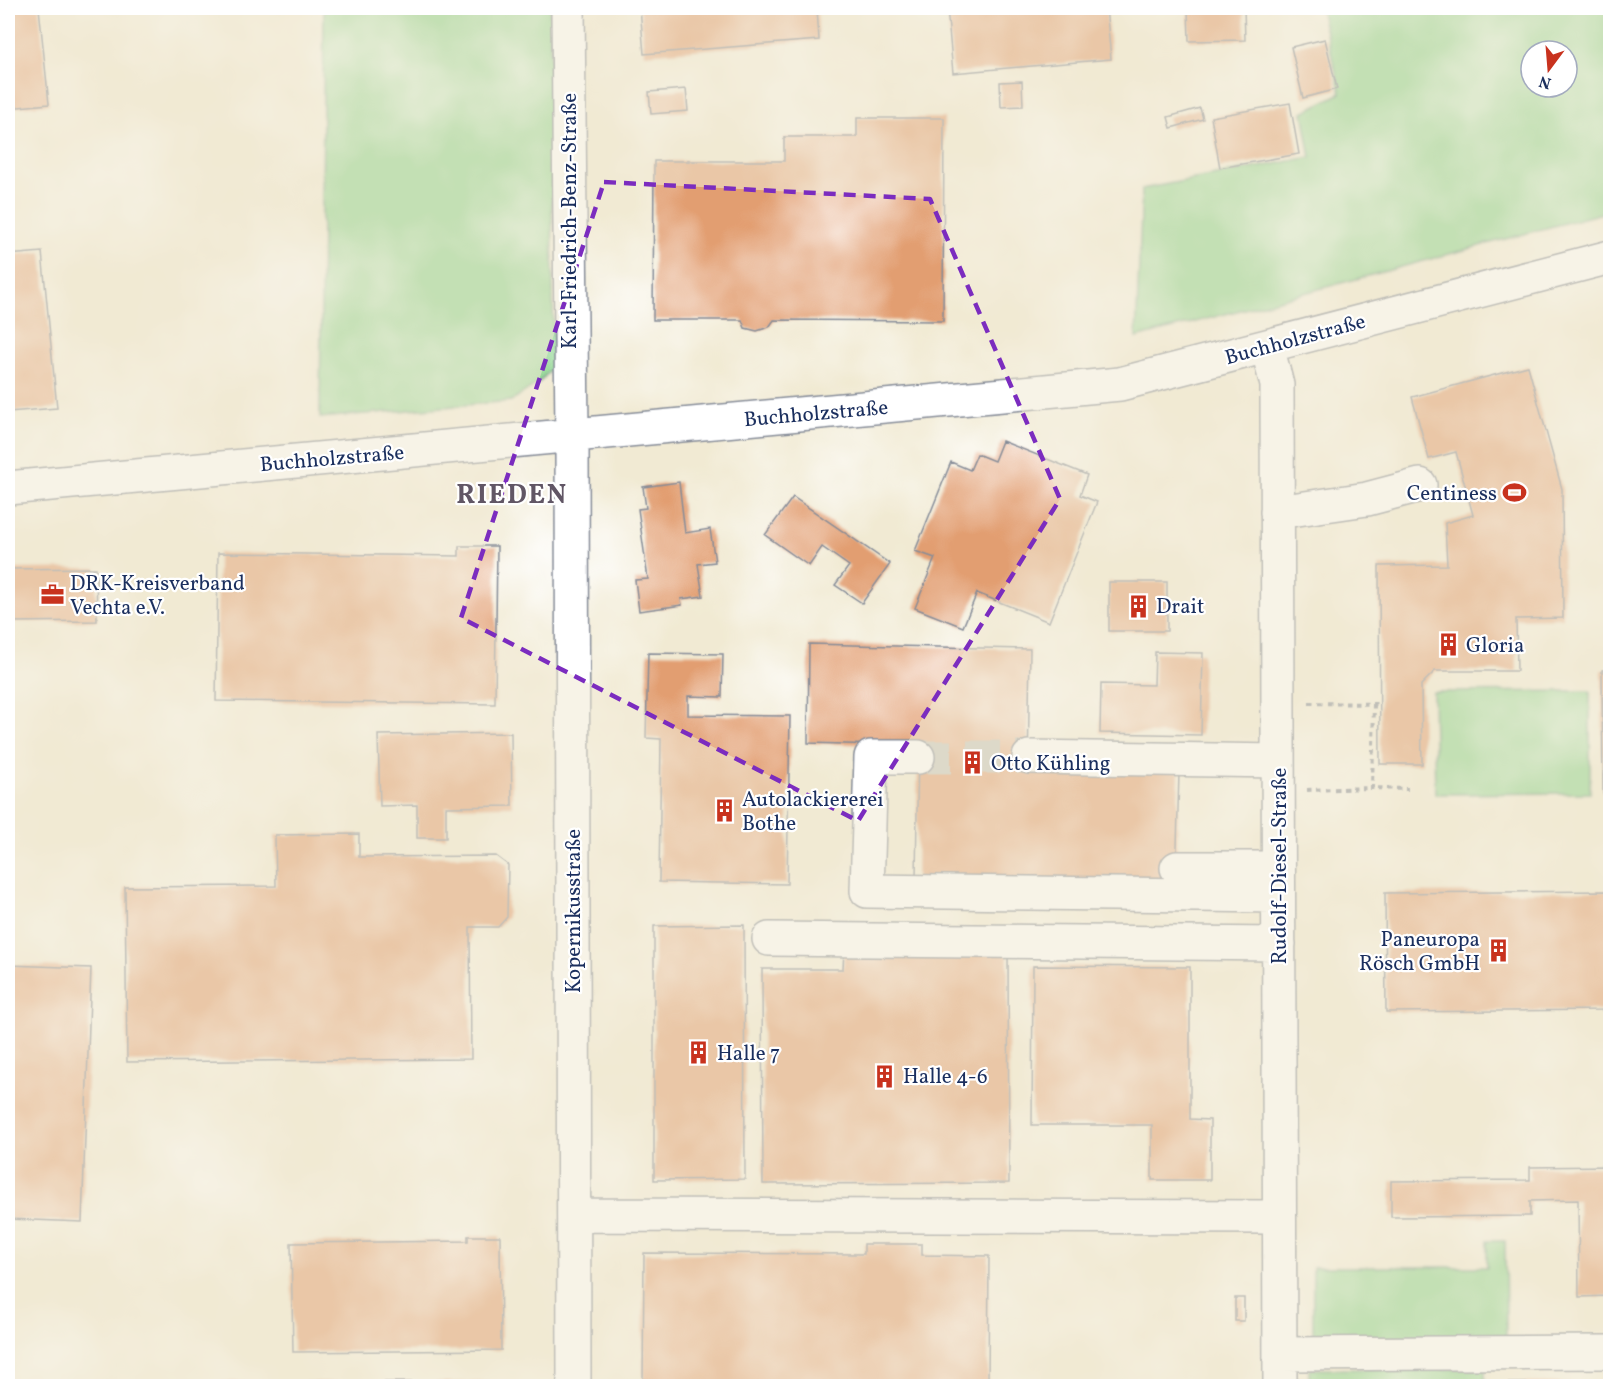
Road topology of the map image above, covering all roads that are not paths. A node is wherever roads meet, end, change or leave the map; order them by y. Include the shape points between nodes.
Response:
1 (568, 8) edge
2 (1611, 257) edge
3 (1267, 346) junction
4 (572, 435) junction
5 (1420, 485) dead end
6 (8, 488) edge
7 (1277, 512) junction
8 (918, 757) tunnel mouth
9 (1029, 757) tunnel mouth
10 (1278, 775) junction
11 (1177, 868) dead end
12 (1278, 882) junction
13 (769, 939) dead end
14 (1279, 944) junction
15 (574, 1215) junction
16 (1280, 1217) junction
17 (1611, 1352) edge
18 (1280, 1354) junction
19 (574, 1386) edge
20 (1280, 1386) edge

1 - 4 street, Karl-Friedrich-Benz-Straße
2 - 3 street, Buchholzstraße
3 - 4 street, Buchholzstraße via 1120,384
3 - 7 street, Rudolf-Diesel-Straße via 1277,385
4 - 6 street, Buchholzstraße
4 - 15 street, Kopernikusstraße
5 - 7 street via 1367,500
7 - 10 street, Rudolf-Diesel-Straße
8 - 12 street via 871,757 867,891
9 - 10 street
10 - 12 street, Rudolf-Diesel-Straße
11 - 12 street
12 - 14 street, Rudolf-Diesel-Straße
13 - 14 street
14 - 16 street, Rudolf-Diesel-Straße
15 - 16 street
15 - 19 street, Kopernikusstraße
16 - 18 street, Rudolf-Diesel-Straße
17 - 18 street
18 - 20 street, Rudolf-Diesel-Straße

